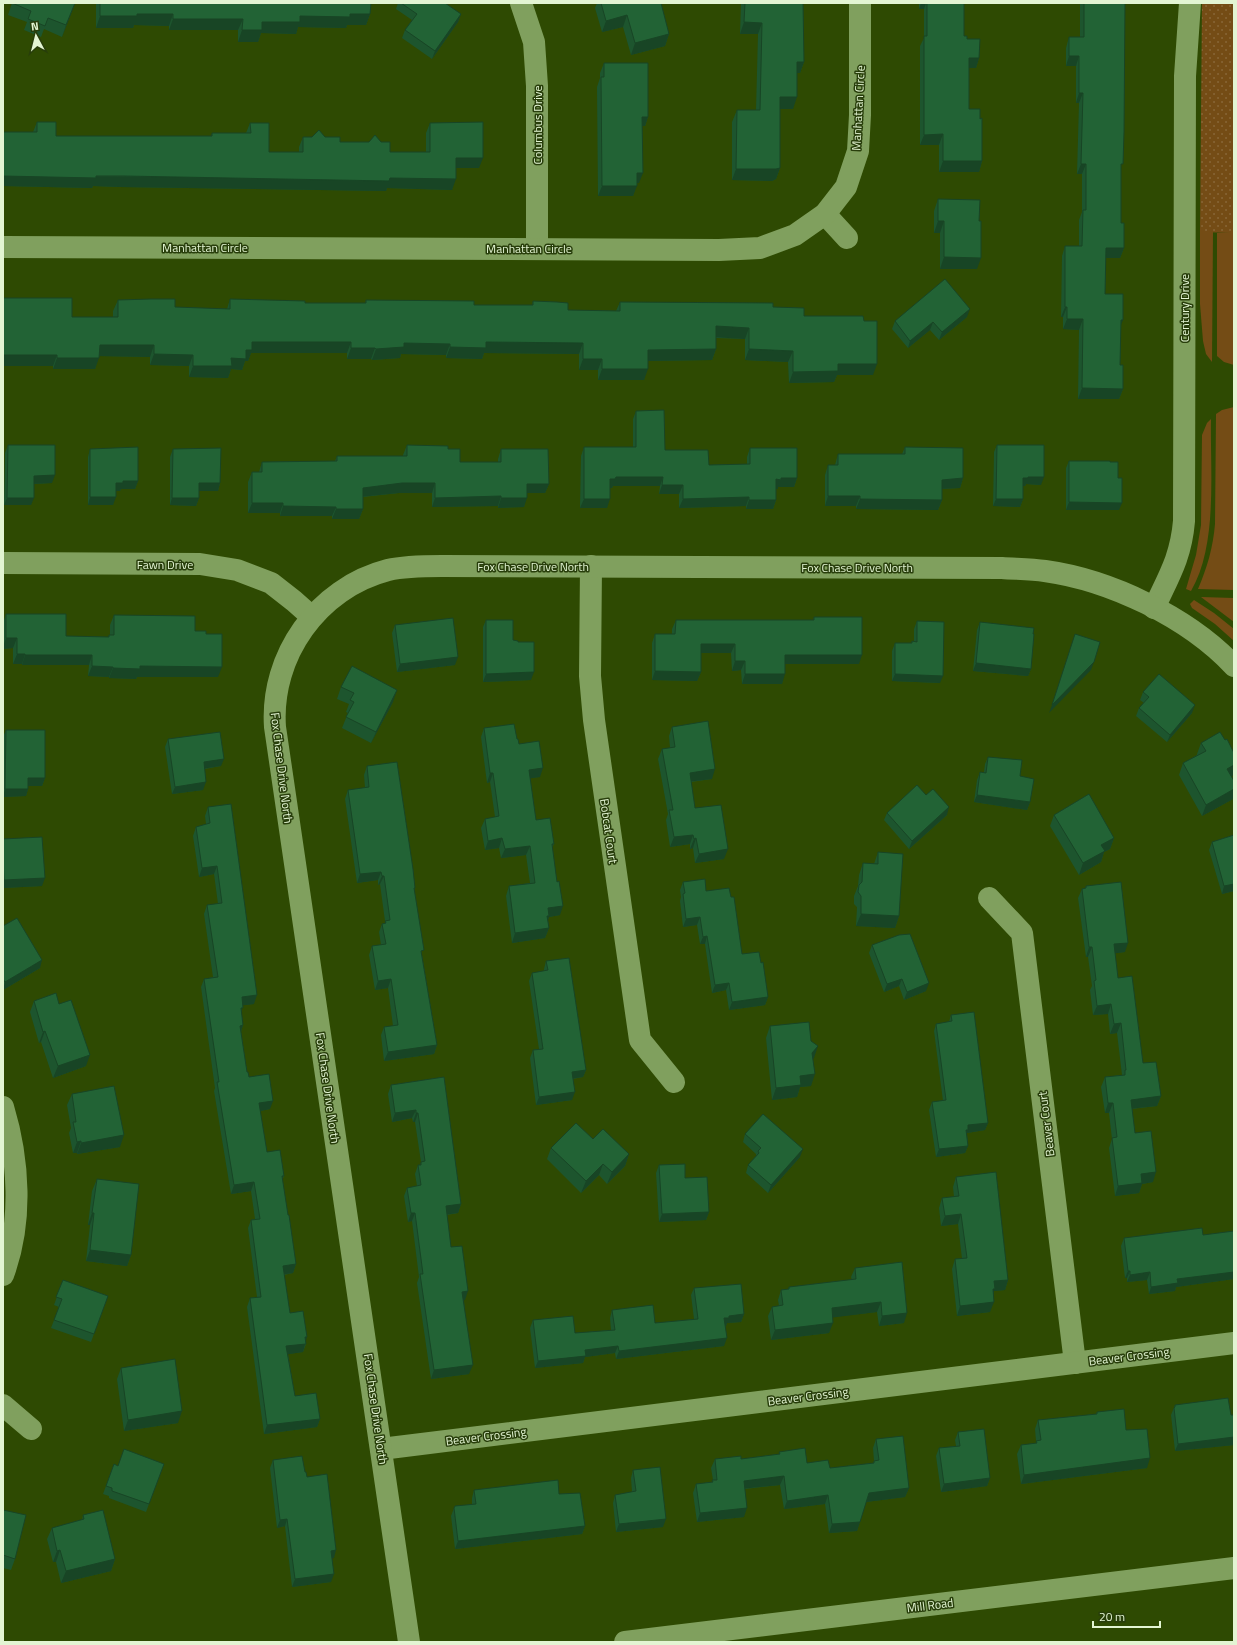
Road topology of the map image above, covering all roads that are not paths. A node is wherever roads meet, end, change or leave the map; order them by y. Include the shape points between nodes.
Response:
1 (521, 3) edge
2 (860, 3) edge
3 (1190, 3) edge
4 (825, 214) junction
5 (847, 238) dead end
6 (3, 247) edge
7 (537, 248) junction
8 (3, 564) edge
9 (591, 566) junction
10 (1154, 608) junction
11 (312, 617) junction
12 (1234, 666) edge
13 (989, 898) dead end
14 (674, 1082) dead end
15 (3, 1107) edge
16 (3, 1275) edge
17 (1234, 1343) edge
18 (1075, 1363) junction
19 (3, 1405) edge
20 (30, 1429) dead end
21 (381, 1448) junction
22 (1234, 1568) edge
23 (409, 1642) edge
24 (626, 1642) edge

1 - 7 street, Columbus Drive via 534,42 537,86
2 - 4 street, Manhattan Circle via 858,151 846,187
3 - 10 street, Century Drive via 1185,76 1184,521 1177,562
4 - 5 street
4 - 7 street, Manhattan Circle via 795,236 760,248
6 - 7 street, Manhattan Circle
8 - 11 street, Fawn Drive via 200,564 237,570 271,583
9 - 10 street, Fox Chase Drive North via 1002,568 1044,571 1084,579 1121,592
9 - 11 street, Fox Chase Drive North via 442,566 388,570 356,582 341,591
9 - 14 street, Bobcat Court via 590,676 594,720 640,1040
10 - 12 street, Fox Chase Drive North via 1177,620
11 - 21 street, Fox Chase Drive North via 295,640 281,670 275,704 275,727
13 - 18 street, Beaver Court via 1022,933
15 - 16 street via 11,1133 16,1176 15,1222
17 - 18 street, Beaver Crossing
18 - 21 street, Beaver Crossing
19 - 20 street
21 - 23 street, Fox Chase Drive North
22 - 24 street, Mill Road

